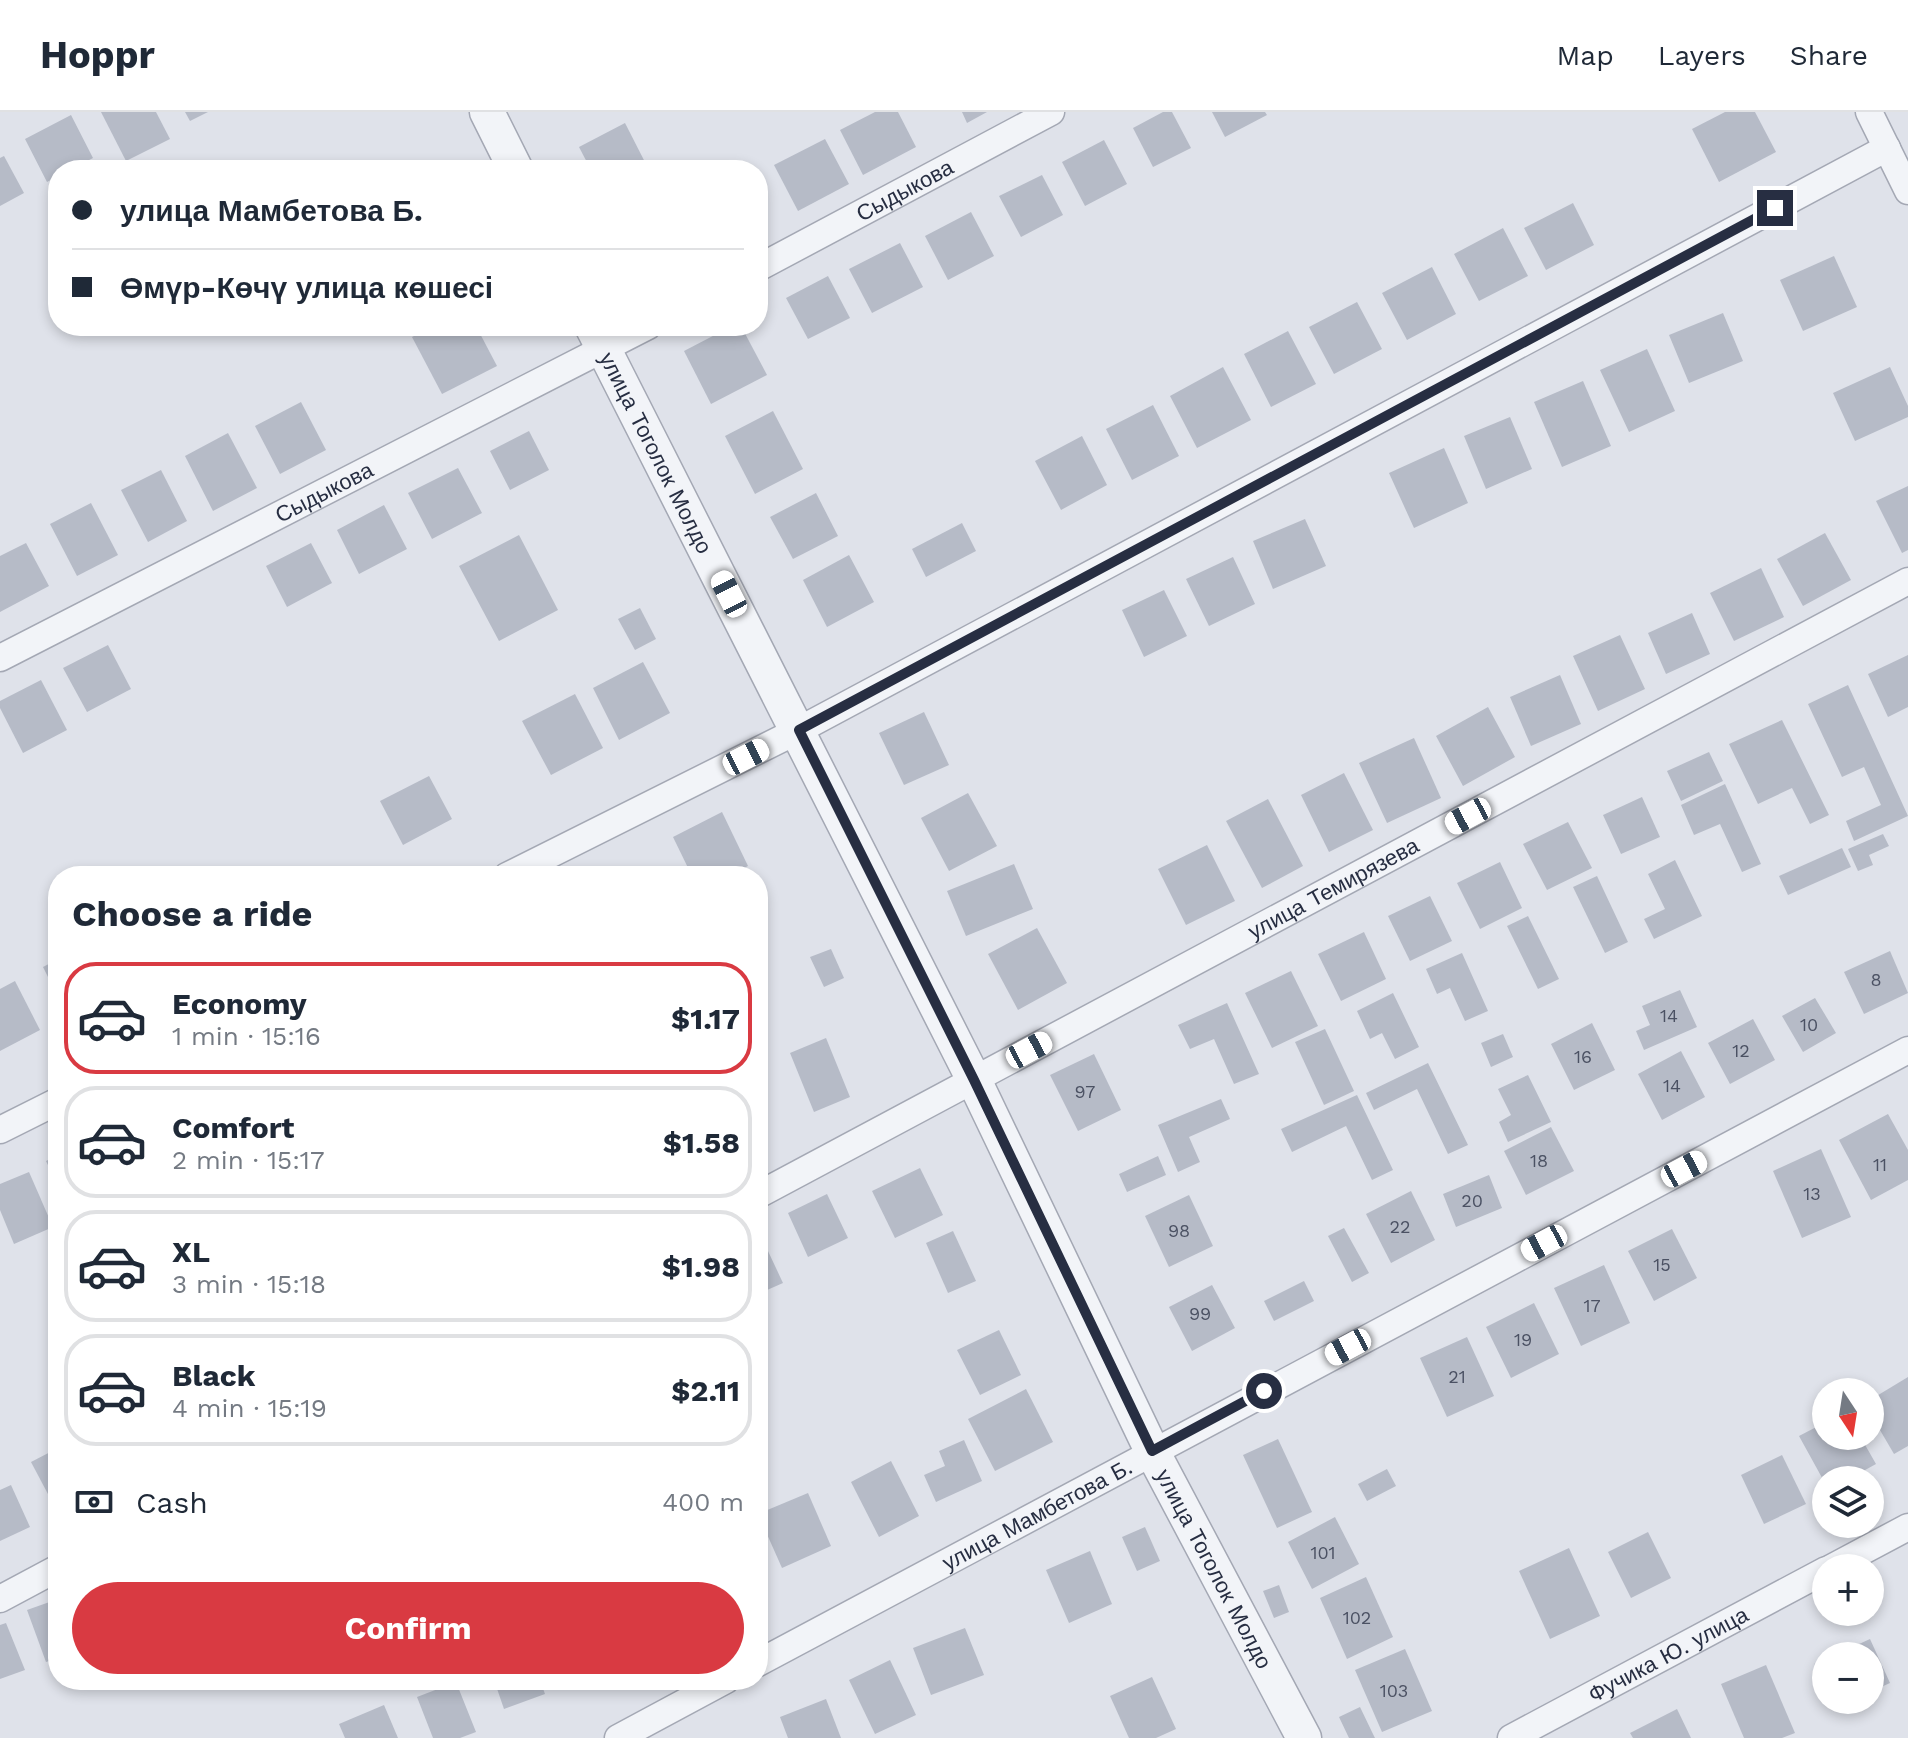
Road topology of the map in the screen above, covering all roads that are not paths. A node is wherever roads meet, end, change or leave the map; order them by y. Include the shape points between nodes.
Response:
1 (487, 112) edge
2 (1051, 112) edge
3 (1869, 112) edge
4 (1887, 148) junction
5 (511, 160) edge
6 (1908, 191) edge
7 (768, 263) edge
8 (598, 338) edge
9 (1908, 581) edge
10 (0, 658) edge
11 (799, 730) junction
12 (527, 866) edge
13 (1908, 1050) edge
14 (974, 1080) junction
15 (48, 1106) edge
16 (0, 1130) edge
17 (768, 1190) edge
18 (1152, 1451) junction
19 (1908, 1527) edge
20 (1857, 1554) edge
21 (48, 1573) edge
22 (1812, 1578) edge
23 (0, 1599) edge
24 (768, 1658) edge
25 (707, 1690) edge
26 (618, 1738) edge
27 (1304, 1738) edge
28 (1511, 1738) edge

1 - 5 street
2 - 7 street, Сыдыкова
3 - 4 street
4 - 6 street
4 - 11 street
8 - 10 street, Сыдыкова
8 - 11 street, улица Тоголок Молдо
9 - 14 street, улица Темирязева
11 - 12 street
11 - 14 street, улица Тоголок Молдо
13 - 18 street, улица Мамбетова Б.
14 - 17 street, улица Темирязева
14 - 18 street, улица Тоголок Молдо
15 - 16 street
18 - 24 street, улица Мамбетова Б.
18 - 27 street, улица Тоголок Молдо
19 - 20 street, Фучика Ю. улица
21 - 23 street
22 - 28 street, Фучика Ю. улица
25 - 26 street

